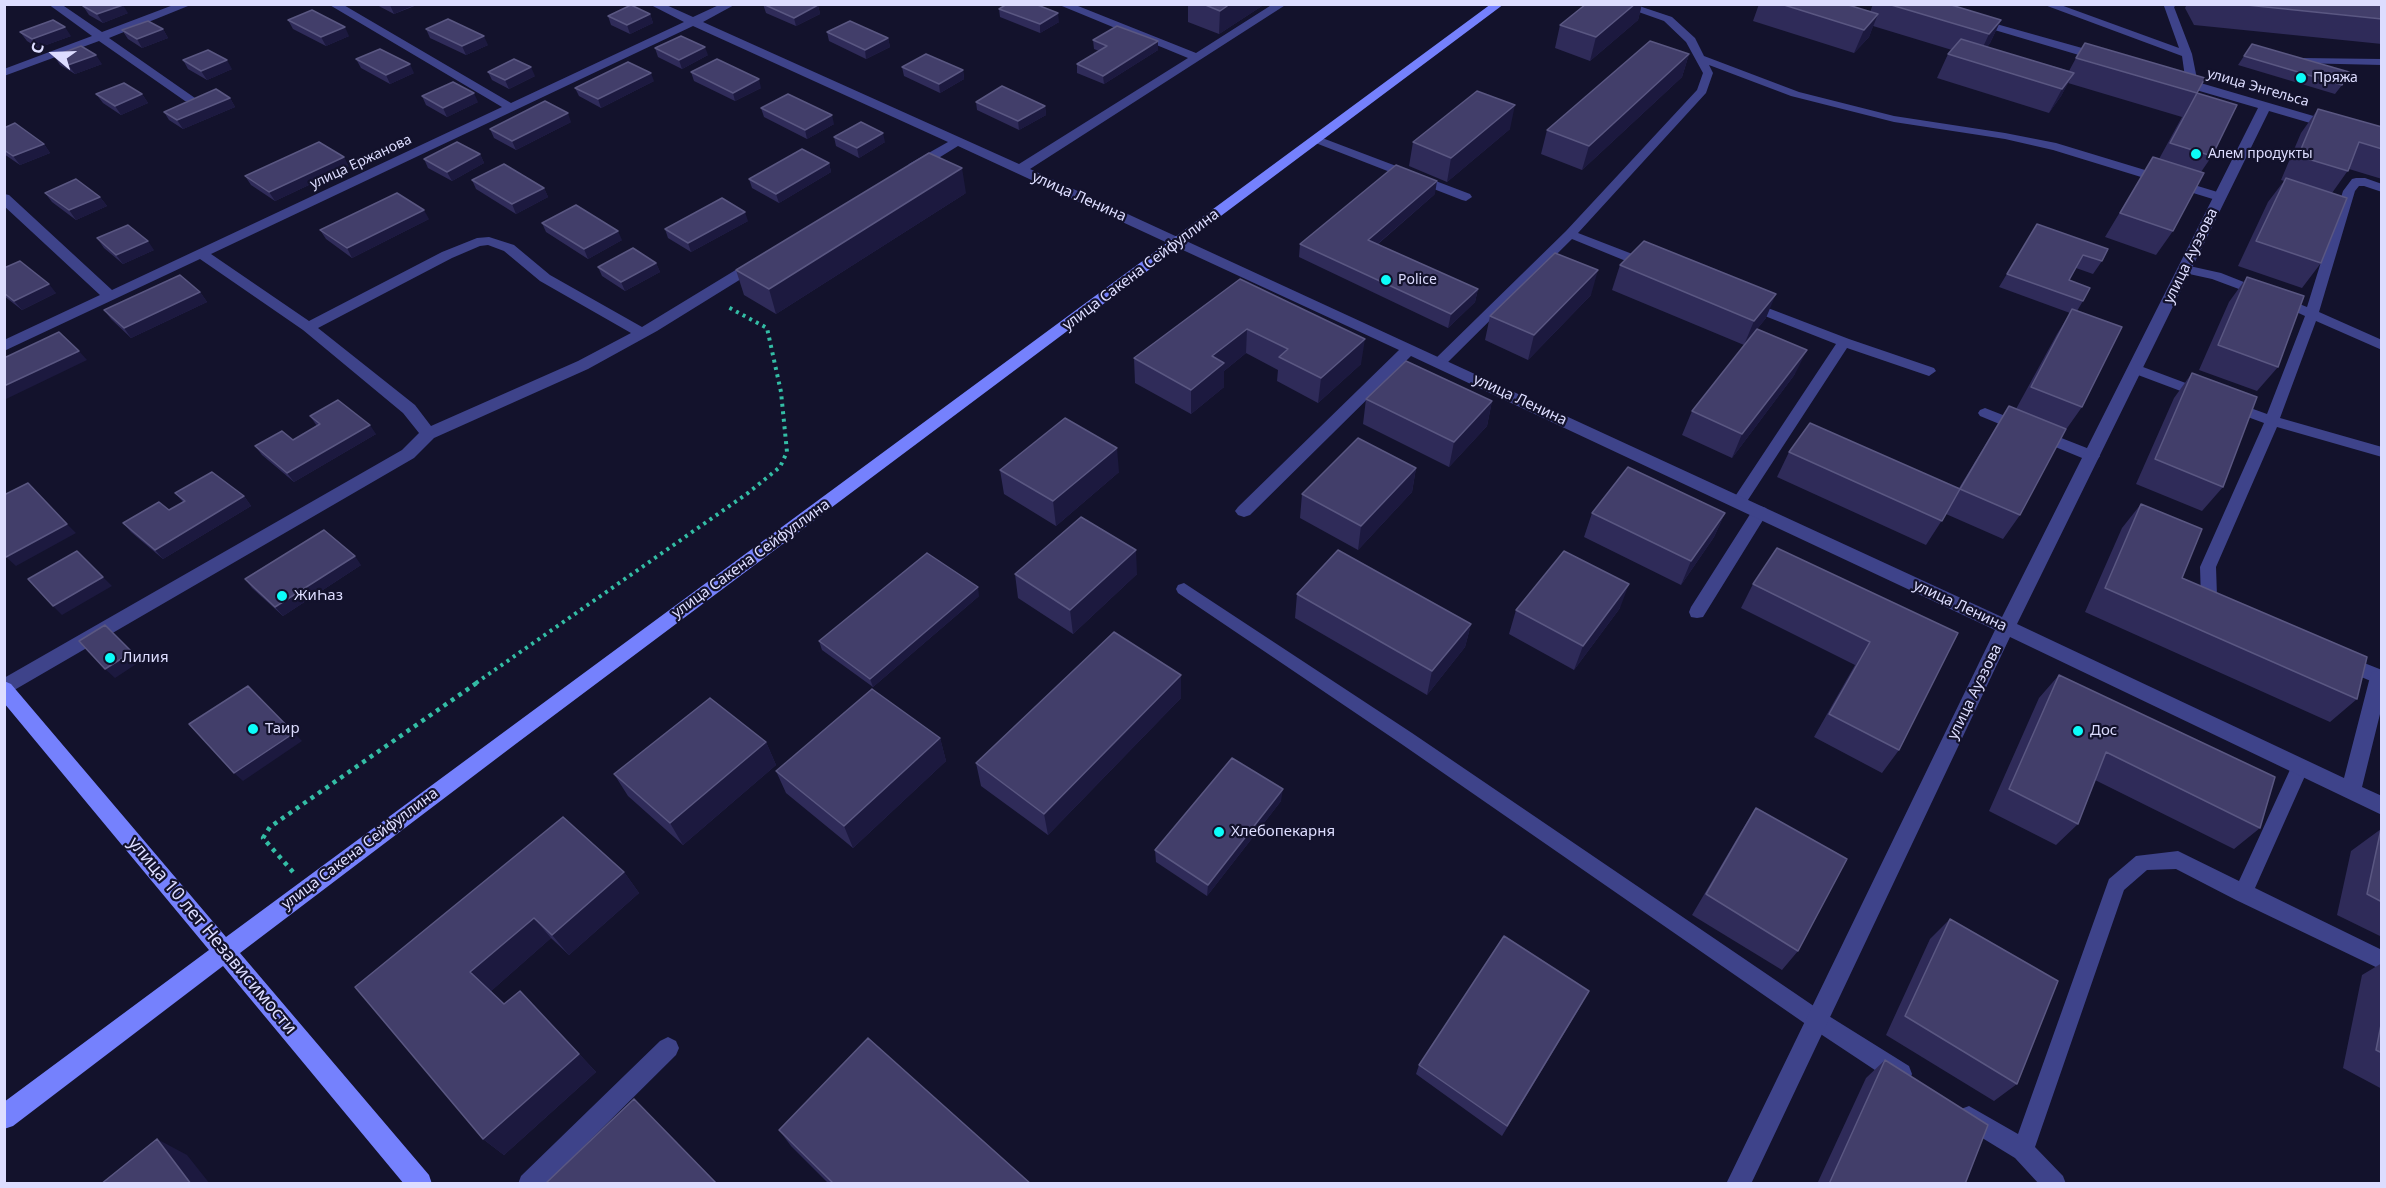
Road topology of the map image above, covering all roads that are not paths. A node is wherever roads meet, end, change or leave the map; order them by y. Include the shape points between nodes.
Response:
1 (52, 4) edge
2 (188, 4) edge
3 (333, 4) edge
4 (654, 4) edge
5 (731, 4) edge
6 (1062, 4) edge
7 (1282, 4) edge
8 (1499, 4) edge
9 (1621, 4) edge
10 (2047, 4) edge
11 (2172, 4) edge
12 (1965, 18) edge
13 (692, 23) junction
14 (100, 38) junction
15 (2187, 54) junction
16 (1197, 58) junction
17 (1701, 58) junction
18 (2113, 61) edge
19 (2301, 61) edge
20 (2382, 62) edge
21 (4, 73) edge
22 (2169, 78) edge
23 (2192, 84) junction
24 (189, 98) edge
25 (2265, 106) junction
26 (512, 108) junction
27 (1317, 140) junction
28 (2382, 140) edge
29 (956, 142) junction
30 (1019, 170) junction
31 (906, 172) edge
32 (2382, 188) edge
33 (1466, 197) dead end
34 (2220, 197) junction
35 (4, 198) edge
36 (1570, 234) junction
37 (1180, 242) junction
38 (201, 254) junction
39 (765, 258) edge
40 (1658, 269) edge
41 (2185, 269) junction
42 (110, 296) junction
43 (1735, 299) edge
44 (2312, 315) junction
45 (308, 327) junction
46 (642, 333) junction
47 (1844, 342) junction
48 (4, 346) edge
49 (2382, 346) edge
50 (1409, 349) junction
51 (1439, 363) junction
52 (2135, 369) junction
53 (1929, 371) dead end
54 (1985, 413) dead end
55 (2272, 421) junction
56 (428, 434) junction
57 (2382, 452) edge
58 (2091, 456) junction
59 (1738, 502) junction
60 (1244, 511) dead end
61 (1760, 512) junction
62 (1184, 590) dead end
63 (1697, 612) dead end
64 (2233, 616) edge
65 (2006, 627) junction
66 (2334, 658) edge
67 (2379, 677) joint
68 (4, 689) edge
69 (2300, 767) junction
70 (2351, 791) junction
71 (2382, 806) edge
72 (2243, 894) junction
73 (224, 950) junction
74 (2382, 961) edge
75 (1817, 1020) junction
76 (668, 1048) dead end
77 (1921, 1086) edge
78 (1950, 1105) edge
79 (4, 1117) edge
80 (2023, 1150) junction
81 (420, 1184) edge
82 (529, 1184) edge
83 (1738, 1184) edge
84 (2055, 1184) edge

1 - 14 street
2 - 14 street
3 - 26 street
4 - 13 street, улица Ленина
5 - 13 street, улица Ержанова
6 - 16 street
7 - 16 street
8 - 27 street, улица Сакена Сейфуллина
9 - 17 lane via 1668,19 1691,40
10 - 15 lane
11 - 15 lane via 2169,6
12 - 18 street
13 - 26 street, улица Ержанова
13 - 29 street, улица Ленина
14 - 21 street
14 - 24 street
15 - 23 lane
16 - 30 street
17 - 34 lane via 1795,94 1894,119 2056,147
17 - 36 lane via 1708,73 1702,91
19 - 20 lane
22 - 23 street, улица Энгельса
23 - 25 street, улица Энгельса
25 - 28 street, улица Энгельса
25 - 34 street, улица Ауэзова
26 - 38 street, улица Ержанова
27 - 33 lane
27 - 37 street, улица Сакена Сейфуллина
29 - 30 street, улица Ленина
29 - 31 street
30 - 37 street, улица Ленина
32 - 44 lane via 2356,182 2349,190
34 - 41 street, улица Ауэзова
35 - 42 street
36 - 40 lane
36 - 51 lane
37 - 50 street, улица Ленина
37 - 73 street, улица Сакена Сейфуллина
38 - 42 street, улица Ержанова
38 - 45 street
39 - 46 street
41 - 44 lane via 2239,283
41 - 52 street, улица Ауэзова
42 - 48 street, улица Ержанова
43 - 47 lane
44 - 49 lane
44 - 55 lane
45 - 46 street via 447,255 489,241 509,248 545,278
45 - 56 street via 409,409
46 - 56 street via 583,365
47 - 53 lane
47 - 59 lane
50 - 51 street, улица Ленина
50 - 60 street
51 - 59 street, улица Ленина
52 - 55 lane
52 - 58 street, улица Ауэзова
54 - 58 lane
55 - 57 lane
55 - 64 lane via 2208,567 2209,599
56 - 68 street via 408,454
58 - 65 street, улица Ауэзова
59 - 61 street, улица Ленина
61 - 63 lane
61 - 65 street, улица Ленина
62 - 75 lane
65 - 69 street, улица Ленина
65 - 75 street, улица Ауэзова
66 - 67 lane
67 - 70 street
68 - 73 street, улица 10 лет Независимости
69 - 70 street, улица Ленина
69 - 72 lane
70 - 71 street, улица Ленина
72 - 74 lane
72 - 80 lane via 2178,860 2143,862 2116,885
73 - 79 street, улица Сакена Сейфуллина
73 - 81 street, улица 10 лет Независимости
75 - 77 lane
75 - 83 street, улица Ауэзова
76 - 82 lane
78 - 80 lane
80 - 84 lane

